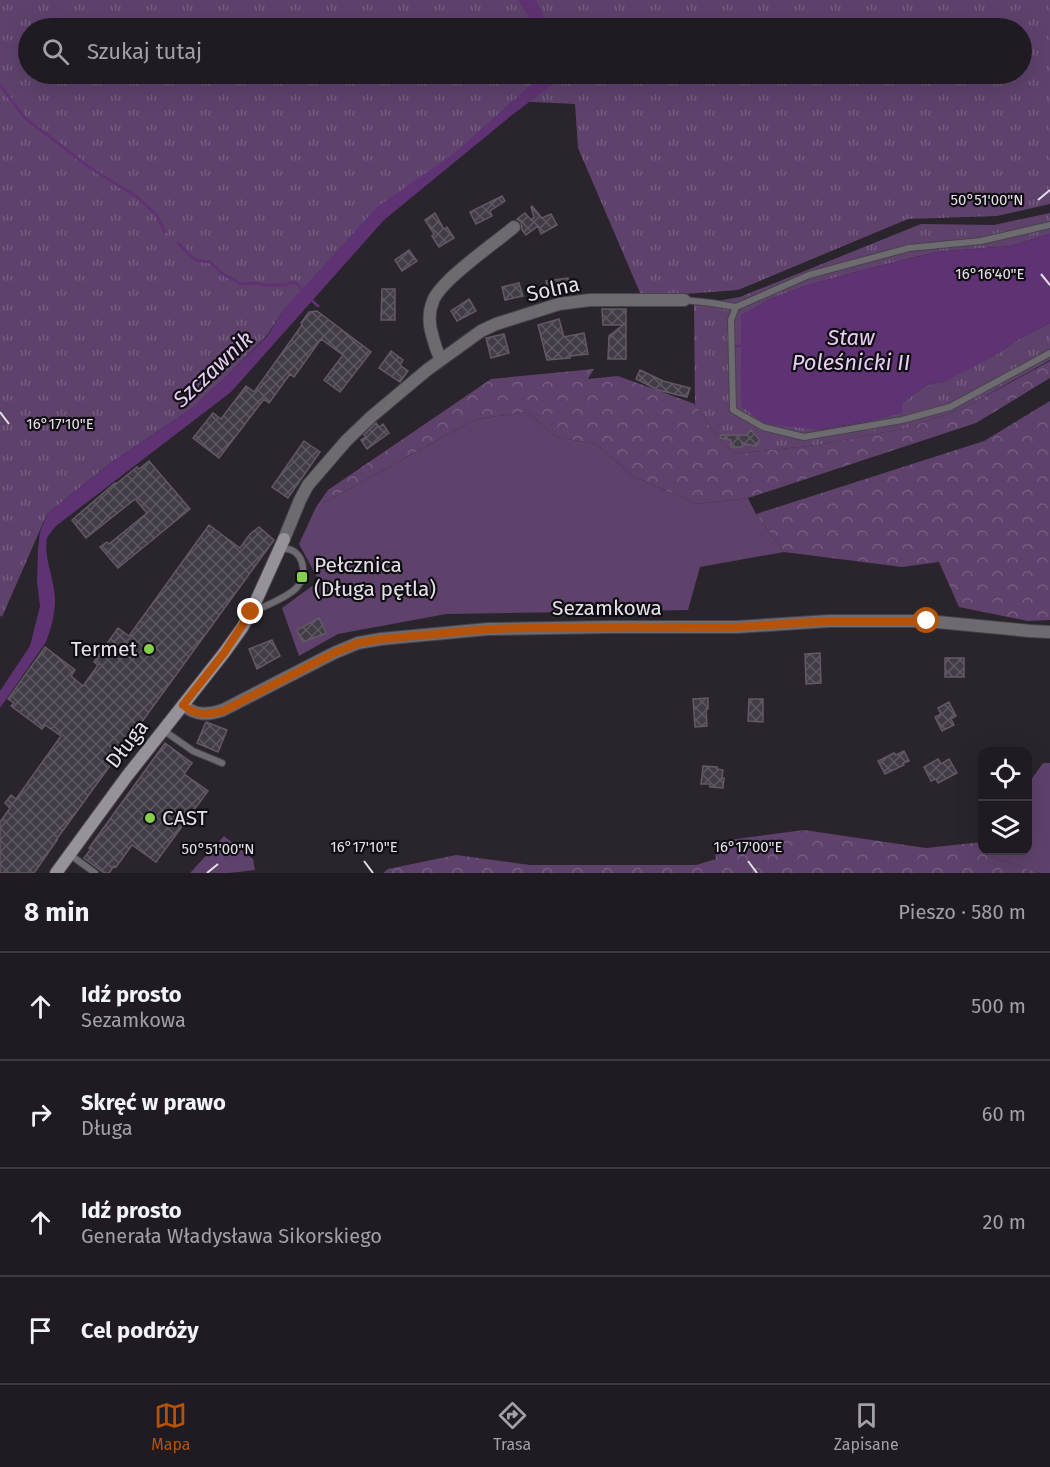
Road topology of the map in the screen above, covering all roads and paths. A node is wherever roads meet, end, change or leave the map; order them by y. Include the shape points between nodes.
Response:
1 (1050, 225) edge
2 (514, 227) dead end
3 (684, 300) joint
4 (736, 307) junction
5 (1050, 354) edge
6 (441, 359) junction
7 (281, 544) junction
8 (251, 612) junction
9 (1050, 632) edge
10 (183, 705) junction
11 (163, 730) junction
12 (222, 763) dead end
13 (69, 854) junction
14 (56, 873) edge
15 (95, 873) edge

1 - 4 lane via 981,241 909,248 809,275
2 - 6 street via 442,286 433,301 430,330
3 - 4 lane
3 - 6 street, Solna via 590,300 559,304 496,324
4 - 5 lane via 731,320 733,410 763,428 804,437 902,420 950,407
6 - 7 street, Solna via 371,417 323,467 308,485
7 - 8 street, Długa
7 - 8 lane via 293,549 302,563 299,586
8 - 10 street, Długa
9 - 10 street, Sezamkowa via 927,621 488,629 358,643 223,711 193,712
10 - 11 street, Długa
11 - 12 lane via 193,751
11 - 13 street, Długa
13 - 14 street, Długa
13 - 15 lane

